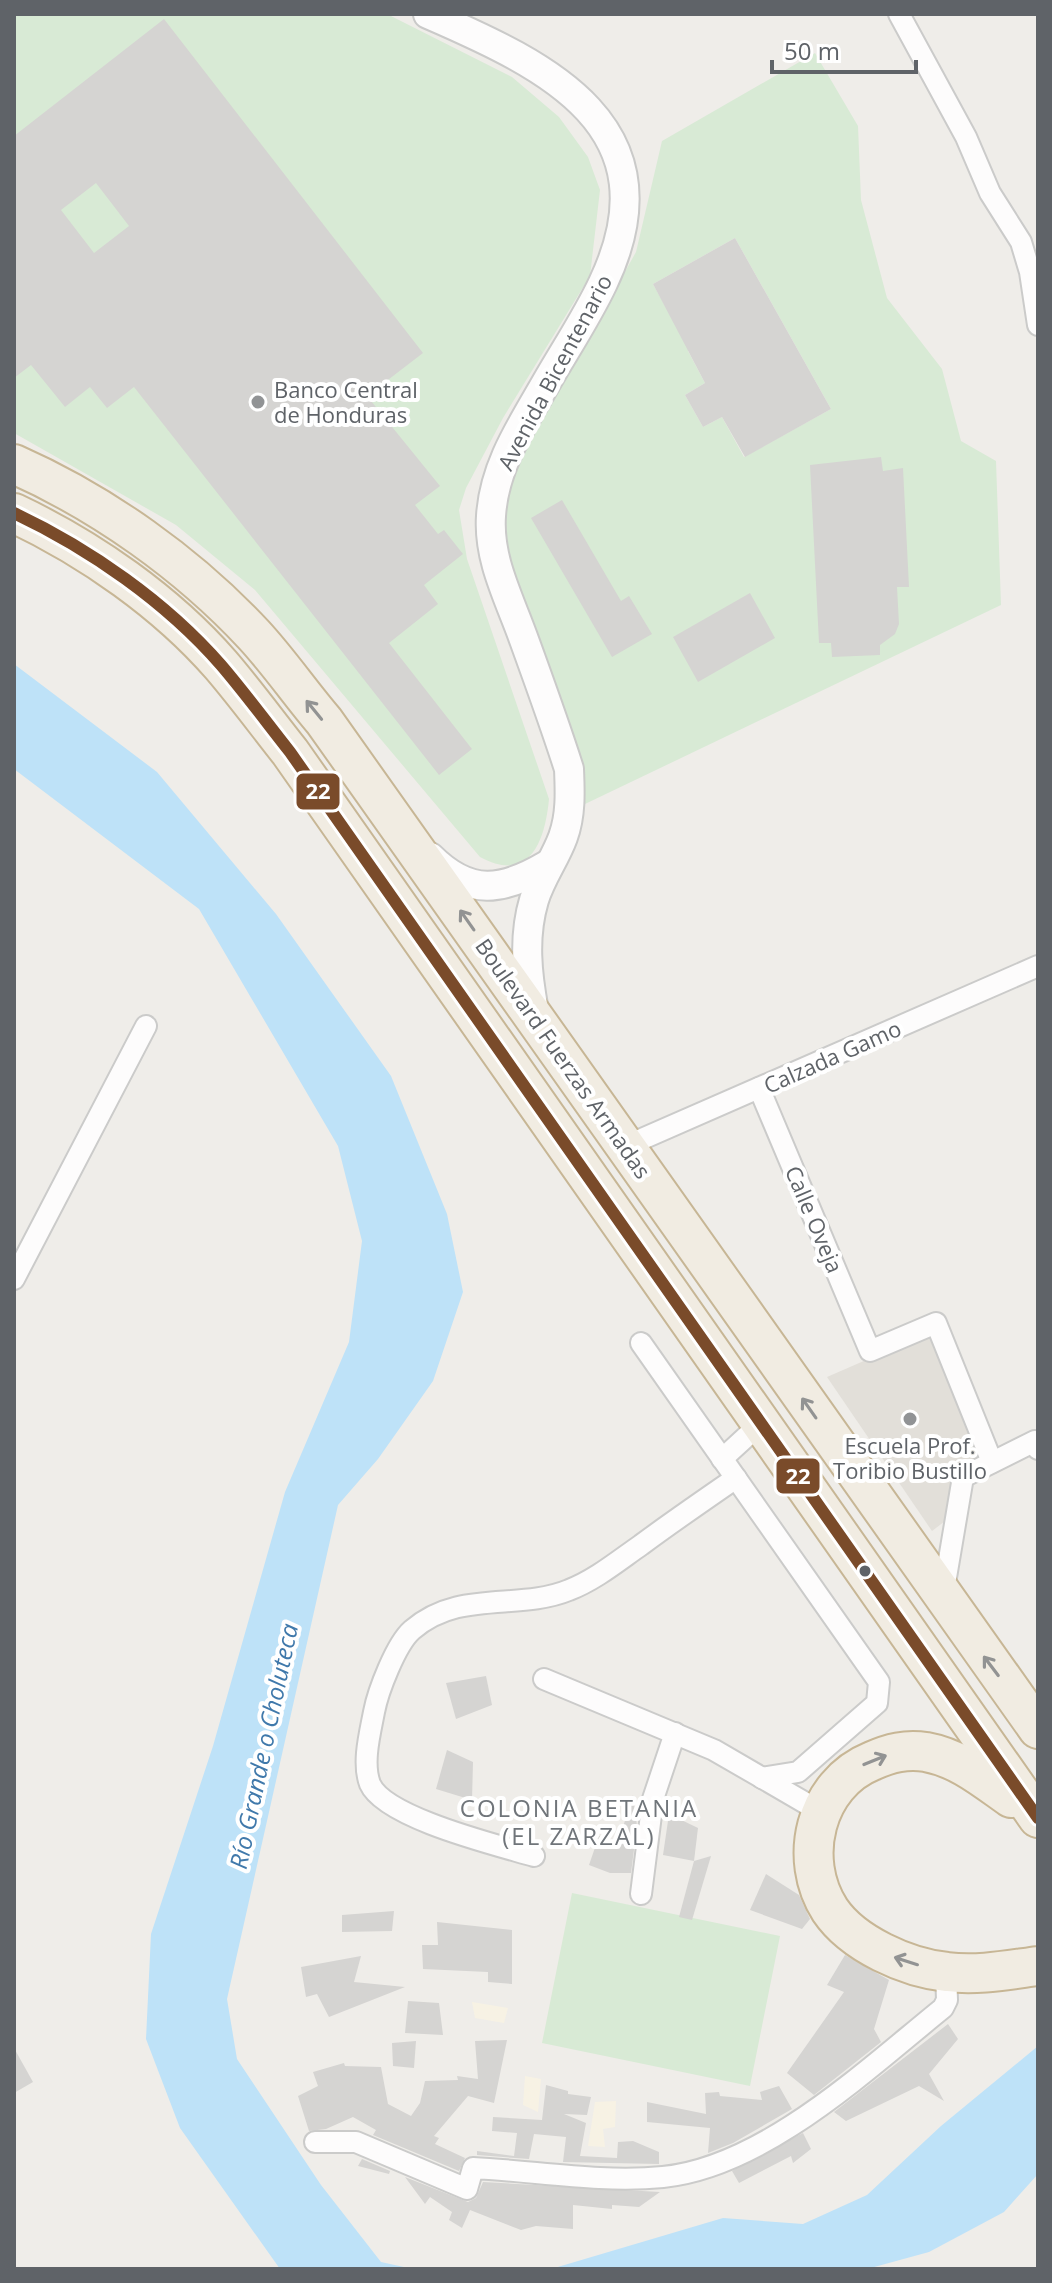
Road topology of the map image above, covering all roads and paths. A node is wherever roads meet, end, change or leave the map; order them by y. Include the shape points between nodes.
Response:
1 (428, 14) edge
2 (899, 14) edge
3 (1038, 325) edge
4 (14, 464) edge
5 (14, 513) edge
6 (403, 829) junction
7 (547, 865) junction
8 (1038, 966) edge
9 (535, 1016) junction
10 (146, 1026) dead end
11 (759, 1088) junction
12 (626, 1146) junction
13 (14, 1279) edge
14 (641, 1343) dead end
15 (760, 1424) junction
16 (1036, 1445) edge
17 (722, 1459) junction
18 (992, 1462) junction
19 (736, 1478) junction
20 (943, 1599) junction
21 (544, 1679) dead end
22 (1038, 1729) edge
23 (675, 1733) junction
24 (762, 1778) junction
25 (821, 1812) junction
26 (1038, 1818) edge
27 (534, 1856) dead end
28 (641, 1894) dead end
29 (1038, 1966) edge
30 (946, 1972) junction
31 (315, 2142) dead end

1 - 7 street, Avenida Bicentenario via 514,52 556,78 599,119 626,187 622,222 604,280 501,464 491,516 494,561 569,769 570,803 562,838
2 - 3 street via 990,193 1021,242
6 -> 4 highway, Boulevard Fuerzas Armadas via 253,634 172,560 116,521
5 - 15 highway via 138,588 219,663 290,752
6 - 7 street via 438,865 477,886 500,887
9 -> 6 highway, Boulevard Fuerzas Armadas
7 - 9 street, Avenida Bicentenario via 527,939 527,978
8 - 11 street, Calzada Gamo
9 - 12 highway, Boulevard Fuerzas Armadas
10 - 13 street
11 - 12 street, Calzada Gamo
11 - 18 street, Calle Oveja via 870,1351 936,1323
20 -> 12 highway, Boulevard Fuerzas Armadas
14 - 17 street
15 - 17 street
15 - 26 highway
16 - 18 street
17 - 19 street
18 - 20 street via 963,1477
19 - 24 street via 879,1682 877,1703 798,1772
19 - 27 street via 568,1591 483,1600 444,1611 410,1631 390,1666 369,1737 367,1774 379,1798 426,1824
22 -> 20 highway, Boulevard Fuerzas Armadas
21 - 23 street
23 - 24 street
23 - 28 street via 653,1799
24 - 25 street
25 -> 26 highway via 831,1791 860,1766 894,1752 926,1752 965,1765
30 -> 25 highway via 897,1959 860,1938 831,1911 814,1872
29 - 30 highway
30 - 31 street via 943,2008 814,2109 717,2166 663,2177 555,2176 473,2168 467,2189 356,2142

